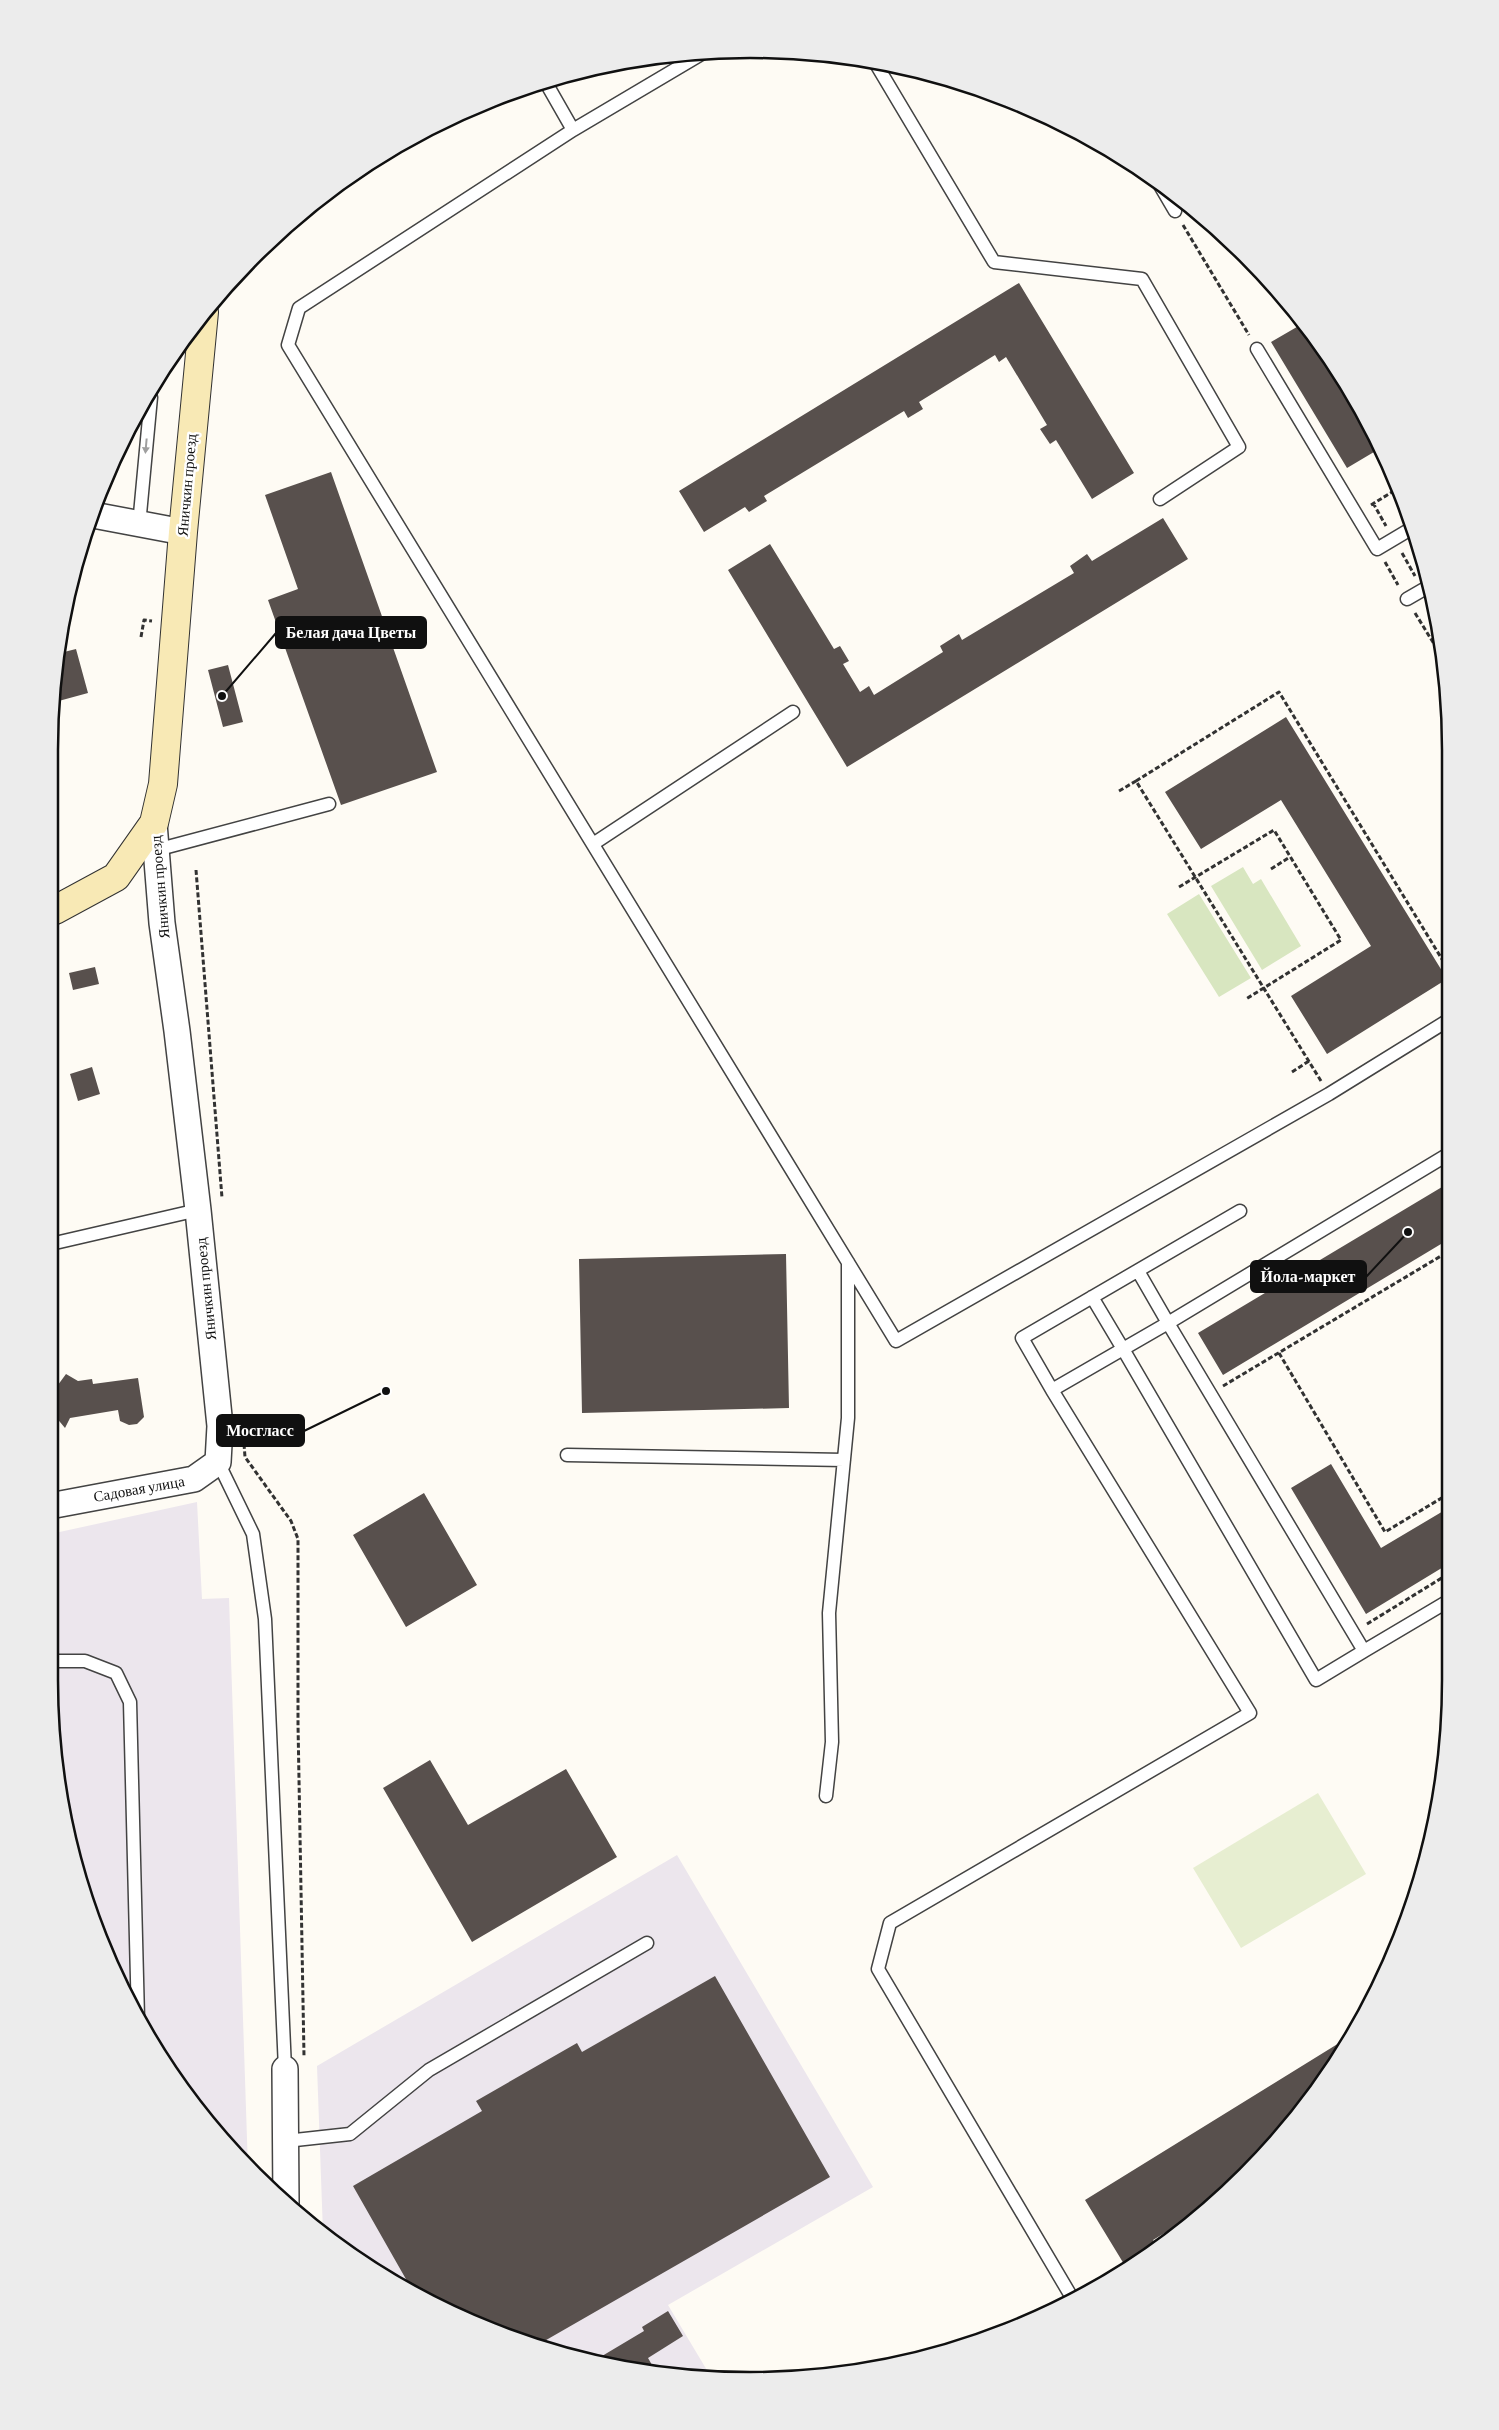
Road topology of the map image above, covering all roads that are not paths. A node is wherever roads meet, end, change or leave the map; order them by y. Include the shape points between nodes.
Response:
1 (691, 60) edge
2 (880, 70) edge
3 (549, 87) edge
4 (573, 130) junction
5 (1167, 197) edge
6 (1175, 211) road end
7 (203, 325) edge
8 (1257, 349) road end
9 (151, 402) edge
10 (1160, 499) dead end
11 (98, 516) edge
12 (139, 525) junction
13 (183, 532) junction
14 (1406, 532) edge
15 (1423, 590) edge
16 (1407, 599) dead end
17 (793, 712) dead end
18 (329, 804) dead end
19 (154, 823) junction
20 (593, 844) junction
21 (156, 850) junction
22 (58, 908) edge
23 (1442, 1024) edge
24 (1442, 1157) edge
25 (198, 1210) junction
26 (1240, 1211) dead end
27 (58, 1242) edge
28 (848, 1262) junction
29 (1138, 1271) junction
30 (1092, 1297) junction
31 (1168, 1323) junction
32 (1123, 1349) junction
33 (1052, 1390) junction
34 (567, 1455) dead end
35 (844, 1460) junction
36 (218, 1462) junction
37 (58, 1504) edge
38 (1442, 1605) edge
39 (1364, 1651) junction
40 (58, 1661) edge
41 (826, 1796) dead end
42 (648, 1943) dead end
43 (138, 2003) edge
44 (294, 2063) joint
45 (286, 2141) junction
46 (286, 2194) edge
47 (1070, 2294) edge

1 - 4 lane
2 - 10 lane via 994,262 1142,279 1239,447
3 - 4 lane
4 - 20 lane via 299,308 288,345
5 - 6 lane
7 - 13 street, Яничкин проезд
8 - 14 lane via 1377,549
9 -> 12 lane
11 - 12 street
12 - 13 street
13 - 19 street, Яничкин проезд via 163,784
15 - 16 lane
17 - 20 lane
18 - 21 lane
19 - 21 street, Яничкин проезд
19 - 22 street via 116,877
20 - 28 lane
21 - 25 street, Яничкин проезд
23 - 28 lane via 1329,1094 896,1341
24 - 31 lane
25 - 27 lane
25 - 36 street, Яничкин проезд via 220,1426
26 - 29 lane
28 - 35 lane via 848,1418
29 - 30 lane
29 - 31 lane
30 - 32 lane
30 - 33 lane via 1022,1338
31 - 32 lane
31 - 39 lane
32 - 33 lane
32 - 39 lane via 1316,1680
33 - 47 lane via 1250,1713 890,1923 878,1970
34 - 35 lane
35 - 41 lane via 828,1613 832,1742
36 - 37 street, Садовая улица via 194,1479
36 - 44 lane via 253,1534 265,1618
38 - 39 lane
40 - 43 lane via 85,1660 116,1673 130,1702
42 - 45 lane via 429,2070 350,2134
44 - 45 street
45 - 46 street

